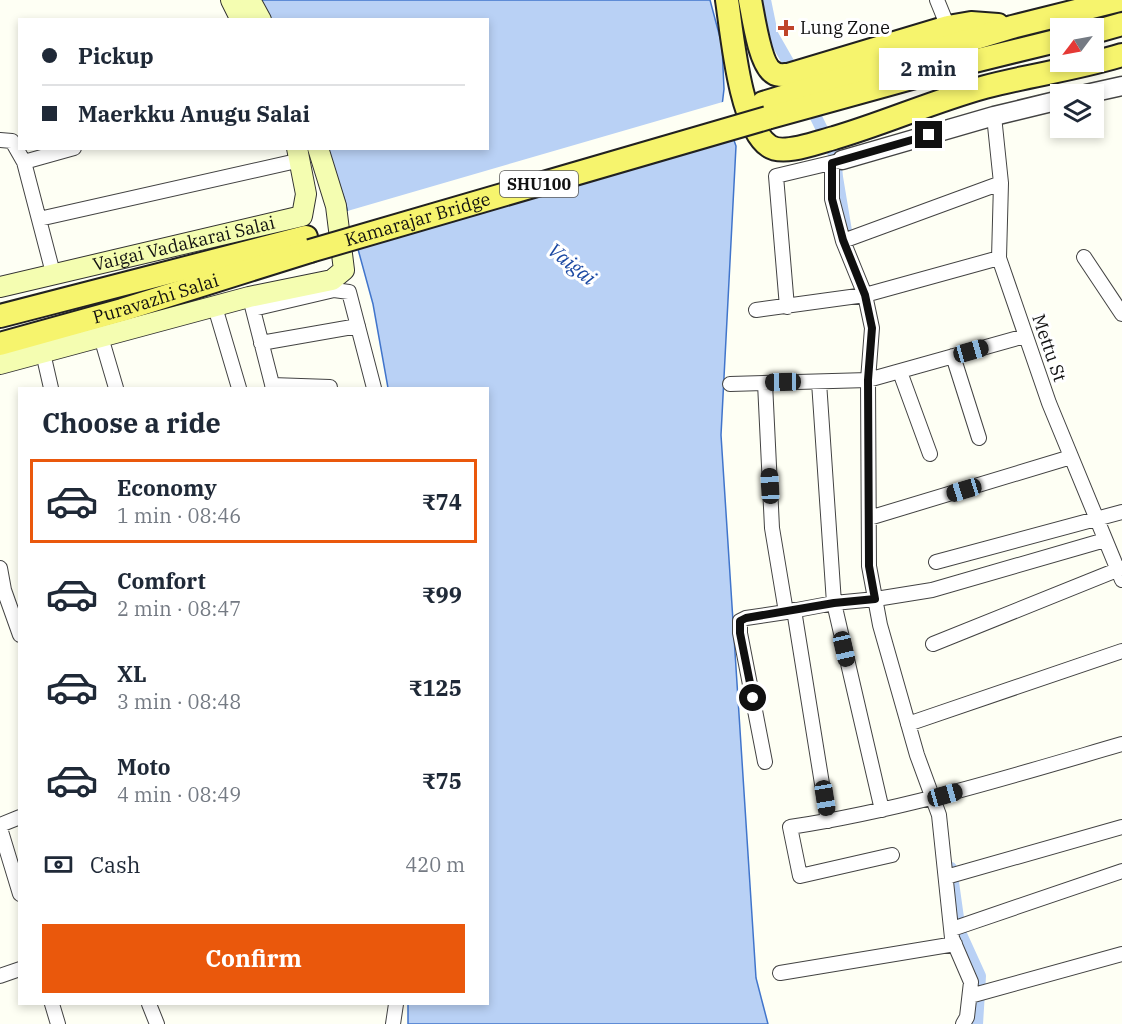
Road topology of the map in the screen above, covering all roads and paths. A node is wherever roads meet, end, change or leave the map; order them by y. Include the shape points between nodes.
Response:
1 (231, 0) edge
2 (250, 0) edge
3 (727, 0) edge
4 (750, 0) edge
5 (937, 0) edge
6 (1120, 0) edge
7 (240, 18) edge
8 (260, 18) edge
9 (1122, 24) edge
10 (948, 27) junction
11 (1012, 27) junction
12 (1104, 29) edge
13 (1050, 42) edge
14 (1122, 55) edge
15 (1122, 87) edge
16 (803, 89) junction
17 (1104, 90) edge
18 (1050, 102) edge
19 (994, 116) junction
20 (0, 140) edge
21 (67, 150) edge
22 (319, 150) edge
23 (299, 154) edge
24 (24, 162) junction
25 (835, 162) junction
26 (1001, 183) junction
27 (39, 219) junction
28 (847, 239) junction
29 (308, 244) junction
30 (1084, 256) dead end
31 (999, 258) junction
32 (54, 273) junction
33 (0, 286) edge
34 (869, 294) junction
35 (251, 303) junction
36 (216, 307) junction
37 (787, 307) junction
38 (756, 310) dead end
39 (1122, 314) edge
40 (0, 316) edge
41 (358, 326) junction
42 (1024, 336) junction
43 (101, 337) junction
44 (261, 343) junction
45 (0, 344) edge
46 (43, 353) junction
47 (953, 356) junction
48 (0, 364) edge
49 (900, 372) junction
50 (872, 379) junction
51 (819, 382) junction
52 (765, 383) junction
53 (730, 384) dead end
54 (51, 387) edge
55 (116, 387) edge
56 (239, 387) edge
57 (273, 387) edge
58 (330, 387) dead end
59 (374, 387) edge
60 (979, 438) dead end
61 (930, 454) dead end
62 (1071, 457) junction
63 (1122, 512) edge
64 (872, 517) junction
65 (1096, 519) junction
66 (1105, 540) junction
67 (936, 562) dead end
68 (0, 568) edge
69 (1120, 573) edge
70 (879, 599) junction
71 (834, 603) junction
72 (790, 611) junction
73 (18, 629) edge
74 (933, 644) dead end
75 (1122, 651) edge
76 (912, 722) junction
77 (1122, 744) edge
78 (765, 762) dead end
79 (937, 797) junction
80 (882, 810) junction
81 (18, 818) edge
82 (828, 821) junction
83 (0, 827) edge
84 (1122, 827) edge
85 (892, 855) dead end
86 (1122, 871) edge
87 (951, 876) junction
88 (18, 889) edge
89 (957, 927) junction
90 (955, 944) junction
91 (1122, 954) edge
92 (18, 970) edge
93 (780, 973) dead end
94 (0, 976) edge
95 (976, 994) junction
96 (52, 1005) edge
97 (149, 1005) edge
98 (396, 1005) edge
99 (58, 1024) edge
100 (157, 1024) edge
101 (393, 1024) edge
102 (963, 1024) edge

1 - 7 main road
2 - 8 main road
3 - 14 main road via 741,89 756,132 776,150 840,136 984,87
4 - 16 main road via 765,63 773,73
5 - 10 street
6 - 11 main road, SHU100
9 - 12 main road
10 - 11 main road via 971,23
10 - 16 main road
11 - 16 main road, SHU100
13 - 16 main road, SHU100
15 - 17 street
16 - 29 main road, Kamarajar Bridge / SHU100, bridge via 765,110
18 - 19 street
19 - 25 street
19 - 26 street, Mettu St
20 - 24 street via 12,141
21 - 24 street
22 - 35 main road via 336,206 344,270 332,280
23 - 27 street
23 - 32 main road, Vaigai Vadakarai Salai via 306,194 302,216
24 - 27 street
25 - 28 street via 832,199
25 - 37 street via 776,176
26 - 28 street
26 - 31 street, Mettu St
27 - 32 street
28 - 34 street
29 - 40 main road, Puravazhi Salai / SHU100
29 - 45 main road, Puravazhi Salai / SHU100 via 122,310
30 - 39 street
31 - 34 street
31 - 42 street, Mettu St
32 - 33 main road, Vaigai Vadakarai Salai
34 - 37 street
34 - 50 street
35 - 36 main road
35 - 41 street via 334,290 349,292
35 - 44 street
36 - 43 main road
36 - 56 street
37 - 38 street
41 - 44 street
41 - 59 street
42 - 47 street
42 - 62 street, Mettu St
43 - 46 main road
43 - 55 street
44 - 57 street
46 - 48 main road
46 - 54 street
47 - 49 street
47 - 60 street
49 - 50 street
49 - 61 street
50 - 51 street
50 - 64 street
51 - 52 street
51 - 71 street
52 - 53 street
52 - 72 street via 772,528
57 - 58 street
62 - 64 street
62 - 65 street, Mettu St
63 - 65 street
64 - 70 street via 869,566
65 - 66 street, Mettu St
65 - 67 street
66 - 69 street, Mettu St
66 - 70 street via 932,590
68 - 73 street
69 - 74 street
70 - 71 street
70 - 76 street via 880,625
71 - 72 street
71 - 80 street
72 - 78 street via 740,621
72 - 82 street
75 - 76 street
76 - 79 street via 917,755
77 - 79 street
79 - 80 street
79 - 87 street
80 - 82 street
81 - 83 street
82 - 85 street via 790,827 800,876
83 - 88 street
84 - 87 street
86 - 89 street
87 - 89 street
89 - 90 street
90 - 93 street
90 - 95 street
91 - 95 street
92 - 94 street
95 - 102 street
96 - 99 street
97 - 100 street
98 - 101 street

